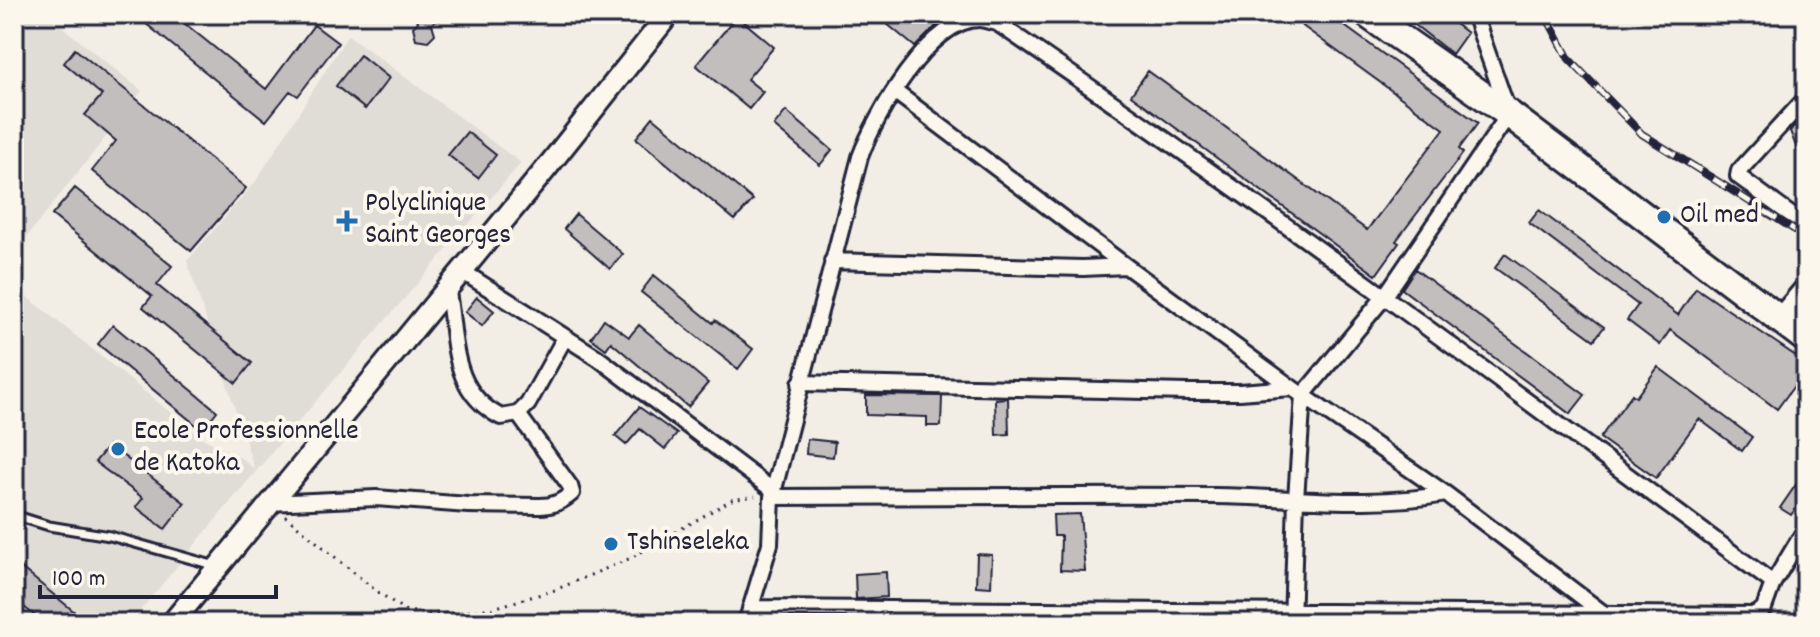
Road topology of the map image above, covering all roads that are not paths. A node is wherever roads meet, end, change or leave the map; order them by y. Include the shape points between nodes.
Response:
1 (669, 14) edge
2 (1368, 14) edge
3 (1474, 14) edge
4 (894, 91) junction
5 (1806, 98) edge
6 (1509, 114) junction
7 (1806, 226) edge
8 (832, 261) junction
9 (1126, 266) junction
10 (454, 278) junction
11 (1806, 288) edge
12 (1385, 296) junction
13 (1779, 320) junction
14 (564, 339) junction
15 (1806, 339) edge
16 (800, 383) junction
17 (1298, 391) junction
18 (518, 414) junction
19 (1446, 494) junction
20 (774, 495) junction
21 (1296, 499) junction
22 (269, 503) junction
23 (14, 515) edge
24 (1806, 528) edge
25 (218, 566) junction
26 (1773, 583) junction
27 (1603, 613) junction
28 (748, 616) edge
29 (1292, 618) edge
30 (1760, 620) edge
31 (172, 623) edge

1 - 10 street
2 - 6 highway
3 - 6 street
4 - 8 street via 860,157
4 - 9 street
4 - 12 street via 940,36 971,20 997,23
5 - 7 street via 1738,176
6 - 12 street
6 - 13 highway
8 - 9 street
8 - 16 street
9 - 17 street
10 - 14 street
10 - 18 street via 454,352 471,390 501,417
10 - 22 street
11 - 13 street
12 - 17 street
12 - 26 street
13 - 15 highway
14 - 18 street
14 - 20 street via 631,382
16 - 17 street
16 - 20 street
17 - 19 street
17 - 21 street
18 - 22 street via 570,486 572,493 565,500 550,506 376,498
19 - 21 street via 1387,501
19 - 27 street
20 - 21 street
20 - 28 street via 770,544
21 - 29 street
22 - 25 street
23 - 25 lane
24 - 26 street
25 - 31 street
26 - 30 street
27 - 29 street
27 - 30 street
28 - 29 street

